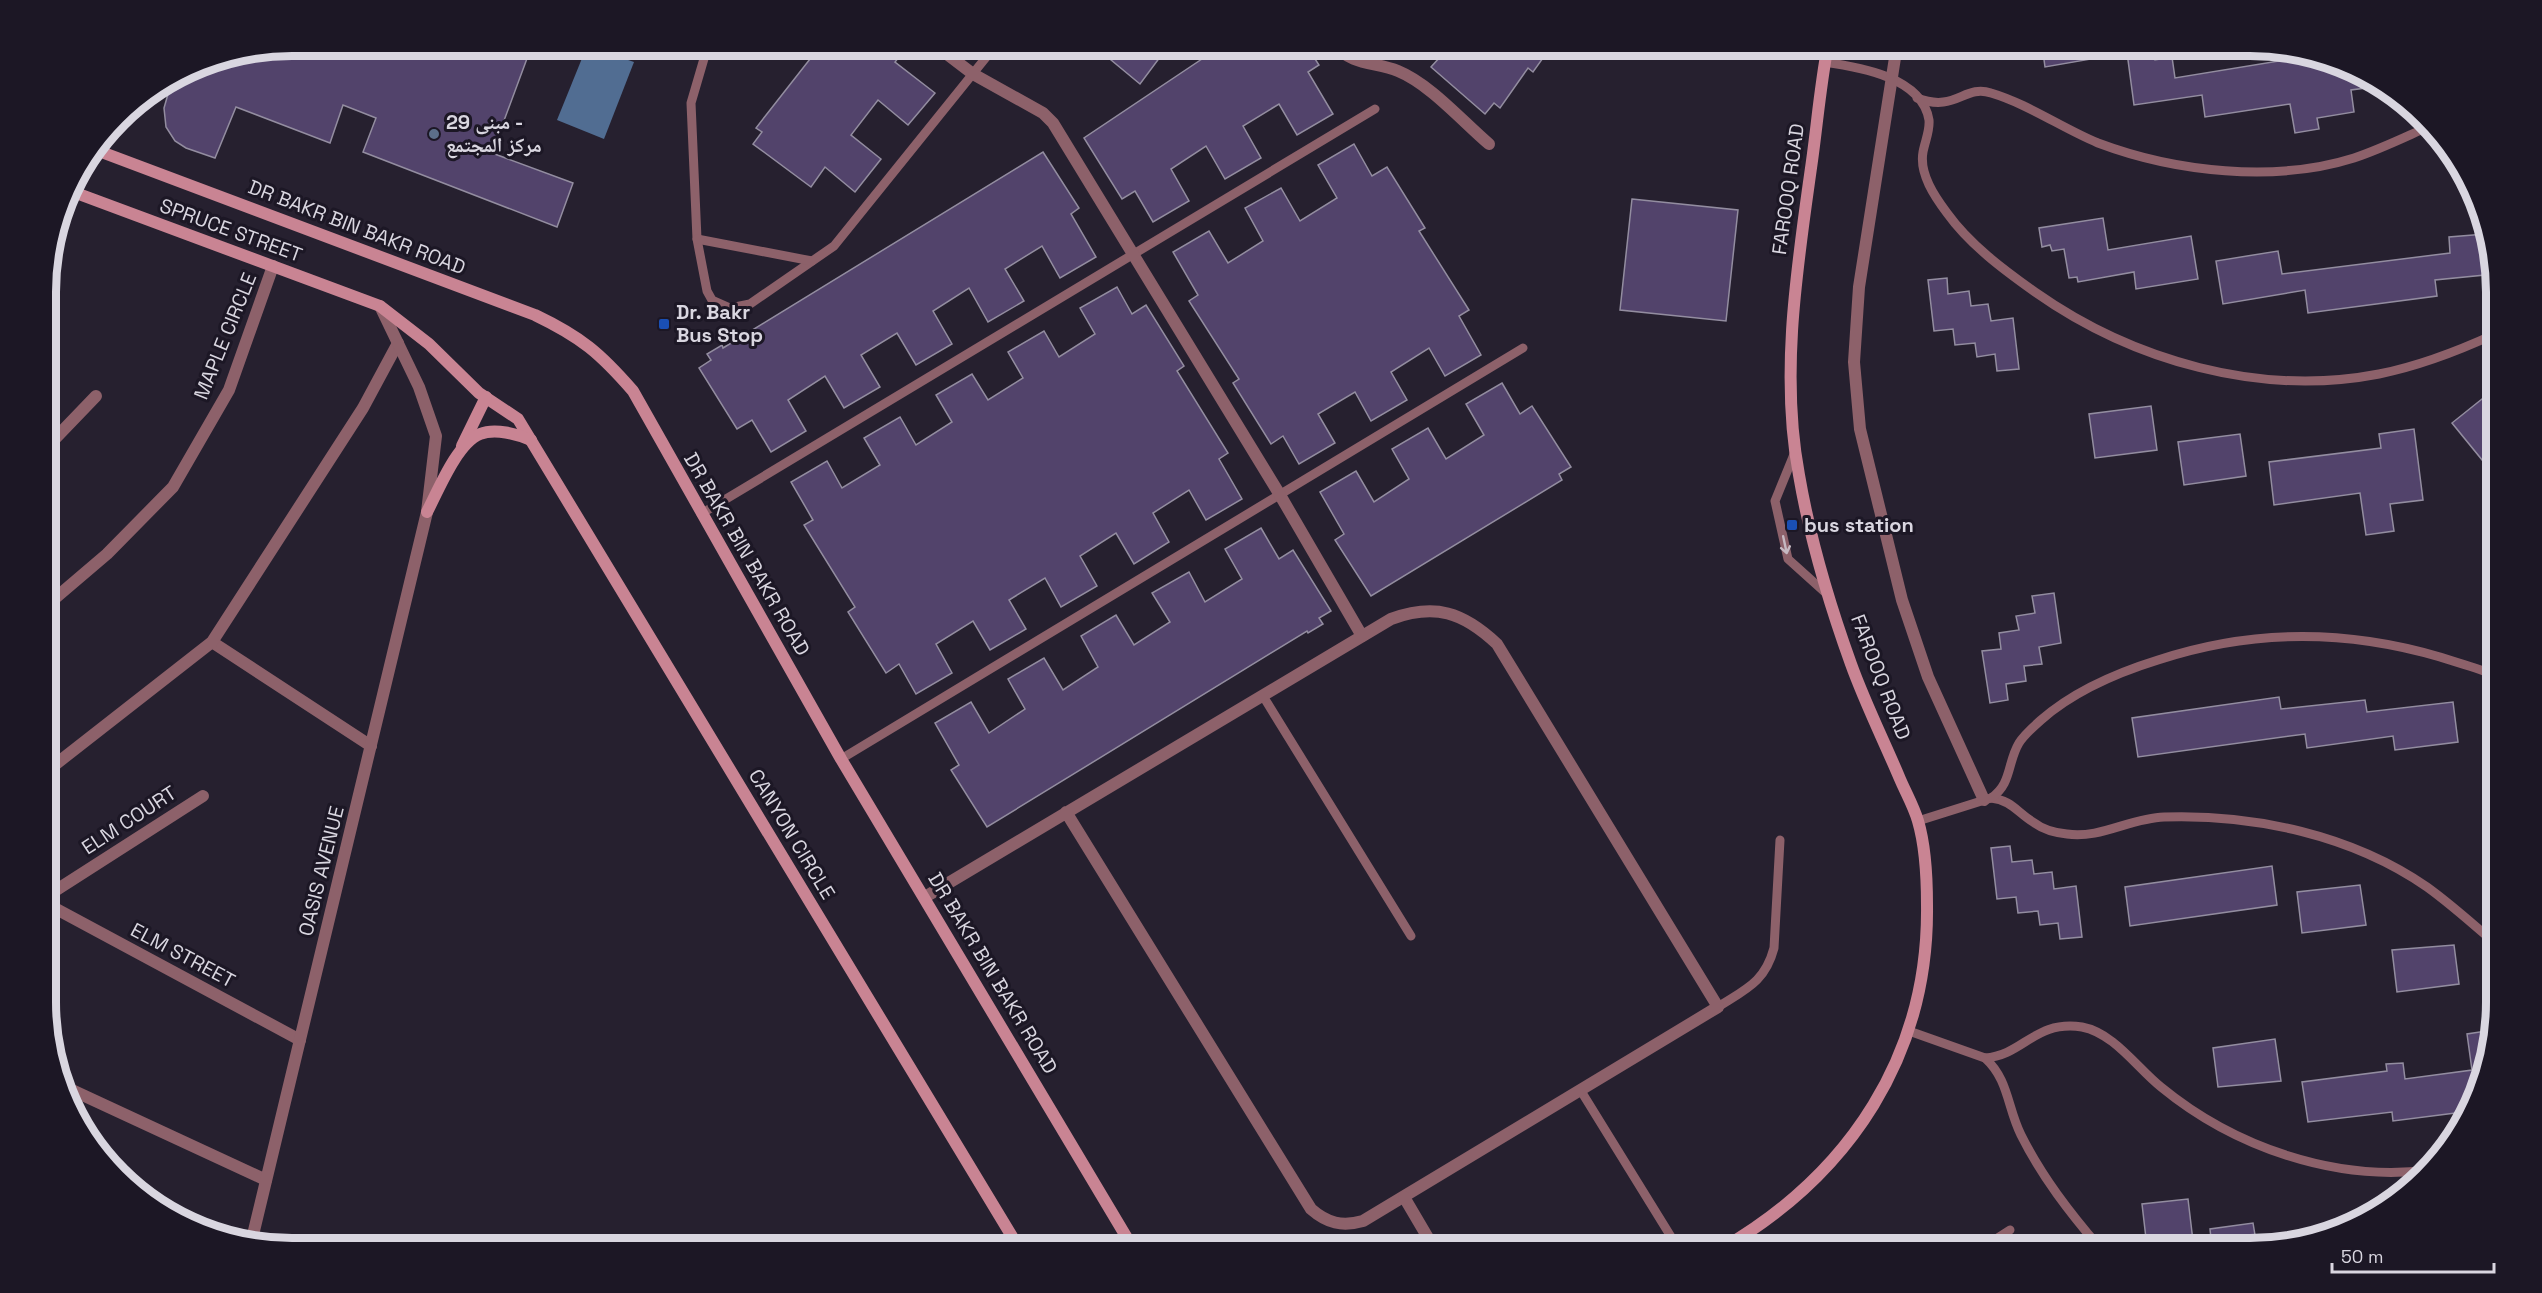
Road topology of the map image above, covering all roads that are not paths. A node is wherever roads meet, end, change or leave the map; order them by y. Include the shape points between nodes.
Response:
1 (705, 56) edge
2 (949, 56) edge
3 (987, 56) edge
4 (1348, 56) edge
5 (1825, 56) edge
6 (1895, 56) edge
7 (1824, 62) junction
8 (973, 74) junction
9 (1892, 79) junction
10 (1917, 98) junction
11 (1375, 110) dead end
12 (2422, 130) edge
13 (1489, 144) dead end
14 (101, 152) edge
15 (77, 193) edge
16 (697, 239) junction
17 (1134, 253) junction
18 (812, 261) junction
19 (273, 266) junction
20 (380, 306) junction
21 (2486, 337) edge
22 (398, 343) junction
23 (1523, 348) dead end
24 (96, 396) dead end
25 (486, 398) junction
26 (56, 438) edge
27 (531, 440) junction
28 (1796, 450) junction
29 (459, 453) junction
30 (1281, 495) junction
31 (427, 512) junction
32 (701, 514) junction
33 (1829, 595) junction
34 (56, 597) edge
35 (1362, 636) junction
36 (212, 642) junction
37 (2486, 673) edge
38 (1263, 696) junction
39 (371, 746) junction
40 (841, 759) junction
41 (56, 764) edge
42 (203, 796) dead end
43 (1988, 799) junction
44 (1066, 812) junction
45 (1918, 821) junction
46 (1780, 840) dead end
47 (56, 890) edge
48 (925, 897) junction
49 (56, 909) edge
50 (2486, 935) edge
51 (1411, 936) dead end
52 (1718, 1007) junction
53 (1909, 1031) junction
54 (300, 1040) junction
55 (1985, 1058) junction
56 (72, 1090) edge
57 (1581, 1091) junction
58 (2414, 1170) edge
59 (266, 1180) junction
60 (1404, 1197) junction
61 (2010, 1230) dead end
62 (253, 1234) edge
63 (1013, 1238) edge
64 (1127, 1238) edge
65 (1428, 1238) edge
66 (1672, 1238) edge
67 (1738, 1238) edge
68 (1998, 1238) edge
69 (2091, 1238) edge

1 - 16 lane via 691,103
2 - 8 street
3 - 8 lane
4 - 13 street via 1414,80
5 - 7 street, FAROOQ ROAD
6 - 9 street
7 - 9 lane via 1879,72
7 - 28 street, FAROOQ ROAD via 1794,295 1791,337
8 - 17 street via 1043,113 1053,123
8 - 18 lane via 855,223 834,246
9 - 10 lane
9 - 43 street via 1859,287 1854,362 1860,429 1902,600 1928,677
10 - 12 lane via 1942,104 1972,92 1986,91 2136,157 2233,171 2317,166 2353,158
10 - 21 lane via 1929,120 1922,154 1924,170 1948,215 2010,274 2081,323 2134,347 2177,362 2232,374 2280,380 2329,380 2415,365
11 - 17 lane
14 - 32 street, DR BAKR BIN BAKR ROAD via 536,315 572,333 602,356 633,391
15 - 19 street, SPRUCE STREET
16 - 18 lane
16 - 18 lane via 707,291 712,300 730,308 750,304
17 - 30 street
17 - 32 lane
19 - 20 street, SPRUCE STREET
19 - 34 street, MAPLE CIRCLE via 229,390 173,487 107,554
20 - 22 street, OASIS AVENUE
20 - 25 street, SPRUCE STREET via 429,344
22 - 31 street, OASIS AVENUE via 436,436
22 - 36 street via 363,408
23 - 30 lane
24 - 26 street
25 - 27 street, CANYON CIRCLE via 518,419
25 - 29 street
27 - 29 street, OASIS AVENUE via 502,432 480,434
27 - 63 street, CANYON CIRCLE
28 - 33 street, FAROOQ ROAD via 1811,534
28 -> 33 lane via 1775,501 1788,559
29 - 31 street, OASIS AVENUE
30 - 35 street
30 - 40 lane
31 - 39 street, OASIS AVENUE
32 - 40 street, DR BAKR BIN BAKR ROAD
33 - 45 street, FAROOQ ROAD via 1851,664
35 - 38 street
35 - 52 street via 1413,611 1434,610 1479,627 1497,644
36 - 39 street
36 - 41 street
37 - 43 lane via 2412,649 2320,635 2278,635 2191,649 2141,665 2068,699 2040,720 2019,743 2006,783
38 - 44 street
38 - 51 lane
39 - 54 street, OASIS AVENUE
40 - 48 street, DR BAKR BIN BAKR ROAD
42 - 47 street, ELM COURT
43 - 45 lane
43 - 50 lane via 2011,803 2032,822 2067,834 2087,835 2148,817 2205,817 2289,828 2397,869 2456,909
44 - 48 street
44 - 60 street via 1311,1209 1333,1223 1349,1226
45 - 53 street, FAROOQ ROAD via 1925,856 1928,933
46 - 52 lane via 1770,961 1755,984
48 - 64 street, DR BAKR BIN BAKR ROAD
49 - 54 street, ELM STREET
52 - 57 street
53 - 55 lane
53 - 67 street, FAROOQ ROAD via 1876,1100 1821,1176 1783,1209
54 - 59 street, OASIS AVENUE
55 - 58 lane via 1998,1057 2047,1028 2086,1028 2104,1035 2175,1098 2238,1136 2307,1161 2371,1172
55 - 69 lane via 2002,1076 2021,1136 2045,1177
56 - 59 street
57 - 60 street
57 - 66 lane
59 - 62 street, OASIS AVENUE
60 - 65 street
61 - 68 lane

